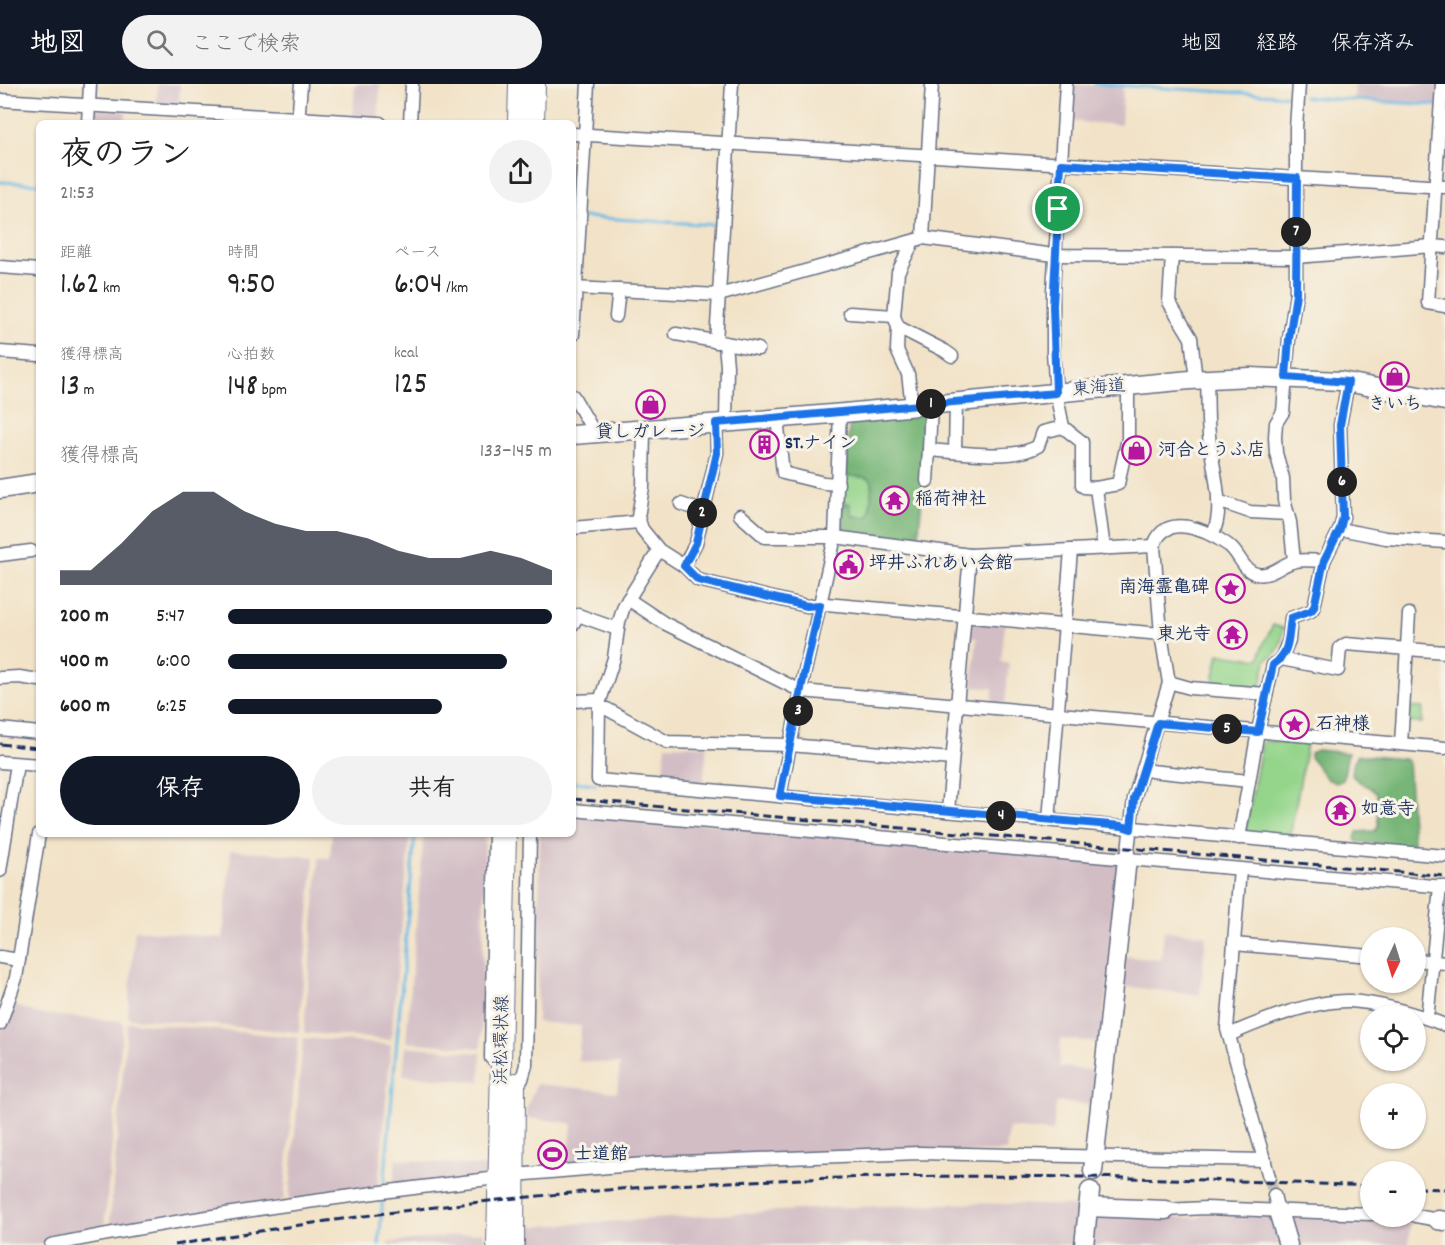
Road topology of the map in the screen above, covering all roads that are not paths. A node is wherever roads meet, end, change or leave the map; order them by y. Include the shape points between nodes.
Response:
1 (90, 84) edge
2 (300, 84) edge
3 (412, 84) edge
4 (519, 84) edge
5 (535, 84) edge
6 (588, 84) edge
7 (732, 84) edge
8 (932, 84) edge
9 (1066, 84) edge
10 (1299, 84) edge
11 (1442, 84) edge
12 (0, 100) edge
13 (89, 105) junction
14 (88, 120) edge
15 (285, 120) edge
16 (298, 120) edge
17 (410, 120) edge
18 (518, 120) edge
19 (534, 120) edge
20 (579, 135) edge
21 (728, 144) junction
22 (928, 156) junction
23 (1061, 164) junction
24 (1297, 178) junction
25 (1440, 187) edge
26 (576, 227) edge
27 (923, 238) junction
28 (909, 242) junction
29 (1432, 246) junction
30 (1445, 247) edge
31 (1055, 255) junction
32 (1172, 256) junction
33 (1296, 257) junction
34 (0, 267) edge
35 (36, 270) edge
36 (576, 288) edge
37 (619, 290) junction
38 (719, 295) junction
39 (1445, 306) edge
40 (850, 313) dead end
41 (616, 316) dead end
42 (896, 322) junction
43 (676, 334) dead end
44 (720, 343) junction
45 (758, 349) dead end
46 (0, 352) edge
47 (36, 355) edge
48 (952, 356) dead end
49 (1286, 377) junction
50 (1202, 379) junction
51 (1348, 382) junction
52 (1128, 386) junction
53 (1056, 393) junction
54 (576, 401) edge
55 (1445, 401) edge
56 (956, 402) junction
57 (931, 404) junction
58 (912, 406) junction
59 (840, 413) junction
60 (777, 418) junction
61 (721, 422) junction
62 (1063, 427) junction
63 (644, 428) junction
64 (582, 434) edge
65 (929, 450) junction
66 (955, 452) junction
67 (927, 481) dead end
68 (36, 483) edge
69 (838, 484) junction
70 (1096, 488) junction
71 (0, 489) edge
72 (1218, 501) junction
73 (681, 504) dead end
74 (702, 511) junction
75 (1288, 514) junction
76 (740, 515) dead end
77 (639, 522) junction
78 (576, 528) edge
79 (1340, 529) junction
80 (1212, 535) junction
81 (835, 537) junction
82 (1445, 542) edge
83 (1154, 546) junction
84 (1104, 549) junction
85 (659, 550) junction
86 (1071, 550) junction
87 (31, 551) dead end
88 (0, 555) edge
89 (970, 555) junction
90 (1294, 561) junction
91 (1324, 561) junction
92 (684, 566) junction
93 (628, 599) junction
94 (820, 605) junction
95 (1409, 614) dead end
96 (964, 616) junction
97 (576, 619) edge
98 (1066, 625) junction
99 (617, 629) junction
100 (1161, 634) junction
101 (1406, 650) junction
102 (1445, 652) edge
103 (1281, 659) junction
104 (0, 678) edge
105 (36, 680) edge
106 (1169, 682) junction
107 (801, 692) junction
108 (1266, 694) junction
109 (576, 701) edge
110 (599, 704) junction
111 (957, 705) junction
112 (1058, 714) junction
113 (1158, 723) junction
114 (0, 729) edge
115 (1258, 732) junction
116 (36, 733) edge
117 (1401, 744) junction
118 (790, 745) junction
119 (1445, 748) edge
120 (952, 759) junction
121 (0, 762) edge
122 (17, 764) junction
123 (36, 765) edge
124 (1143, 769) junction
125 (1249, 781) junction
126 (780, 796) junction
127 (5, 802) edge
128 (576, 810) edge
129 (948, 811) junction
130 (1048, 820) junction
131 (1131, 829) junction
132 (39, 837) edge
133 (495, 837) edge
134 (506, 837) edge
135 (519, 837) edge
136 (530, 837) edge
137 (1239, 838) junction
138 (1445, 856) edge
139 (1127, 859) junction
140 (1, 864) edge
141 (1240, 869) junction
142 (1443, 886) edge
143 (511, 937) junction
144 (1234, 944) junction
145 (1360, 955) edge
146 (0, 957) edge
147 (19, 960) junction
148 (1439, 962) edge
149 (1379, 1005) edge
150 (1426, 1018) joint
151 (0, 1024) edge
152 (1445, 1025) edge
153 (1229, 1035) junction
154 (508, 1096) junction
155 (1265, 1160) junction
156 (1094, 1163) junction
157 (507, 1177) junction
158 (1269, 1177) tunnel mouth
159 (1276, 1203) junction
160 (1166, 1210) joint
161 (1360, 1213) edge
162 (1426, 1218) edge
163 (1441, 1220) edge
164 (51, 1245) edge
165 (497, 1245) edge
166 (514, 1245) edge
167 (1084, 1245) edge
168 (1288, 1245) edge

1 - 13 street
2 - 16 street
3 - 17 street
4 - 18 main road
5 - 19 main road
6 - 20 street
7 - 21 street
8 - 22 street
9 - 23 street
10 - 24 street
11 - 25 street
12 - 13 street
13 - 14 street
13 - 15 street
20 - 21 street
20 - 26 street
21 - 22 street
21 - 38 street
22 - 23 street
22 - 27 street
23 - 24 street
23 - 31 street
24 - 25 street
24 - 33 street
25 - 29 street
27 - 28 street
27 - 31 street
28 - 38 street
28 - 42 street via 911,246 898,272
29 - 30 street
29 - 33 street
29 - 39 street via 1428,303
31 - 32 street
31 - 53 street
32 - 33 street
32 - 50 street via 1169,302 1191,338
33 - 49 street via 1296,294
34 - 35 street
36 - 37 street
37 - 38 street
37 - 41 street
38 - 44 street
40 - 42 street
42 - 48 street
42 - 58 street via 897,350 908,374
43 - 44 street
44 - 45 street
44 - 61 street via 727,370
46 - 47 street
49 - 50 main road, 東海道
49 - 51 main road, 東海道
49 - 75 street via 1283,412 1276,423 1275,437
50 - 52 main road, 東海道
50 - 72 street
51 - 55 main road, 東海道
51 - 79 street via 1340,425
52 - 53 main road, 東海道
52 - 70 street via 1128,438 1118,484
53 - 56 main road, 東海道
53 - 62 street
54 - 64 street via 590,425
56 - 57 main road, 東海道
56 - 66 street
57 - 58 main road, 東海道
57 - 65 street
58 - 59 main road, 東海道
59 - 60 main road, 東海道
59 - 69 street
60 - 61 main road, 東海道
60 - 69 street via 783,473
61 - 63 main road, 東海道
61 - 74 street
62 - 66 street via 1043,432 1038,446 1029,450 1001,454
62 - 70 street via 1082,442 1082,485
63 - 64 main road, 東海道
63 - 77 street
65 - 66 street
65 - 67 street
68 - 71 main road
69 - 81 street
70 - 84 street
72 - 75 street via 1250,512
72 - 80 street
73 - 74 street
74 - 92 street via 696,543
75 - 90 street
76 - 81 street via 765,537
77 - 78 street
77 - 85 street
79 - 82 street via 1386,538
79 - 91 street
80 - 83 street via 1194,528 1167,528 1158,535
80 - 90 street via 1228,545 1253,573 1269,573
81 - 89 street
81 - 94 street
83 - 84 street
83 - 100 street
84 - 86 street
85 - 92 street
85 - 93 street
86 - 89 street
86 - 98 street
87 - 88 street
89 - 96 street
90 - 91 street
91 - 103 street via 1314,607 1291,618 1289,640
92 - 94 street via 698,580 807,606
93 - 99 street
93 - 107 street via 670,626
94 - 96 street
94 - 107 street
95 - 101 street
96 - 98 street
96 - 111 street
97 - 99 street via 578,615
98 - 100 street
98 - 112 street
99 - 110 street via 614,658
100 - 106 street
101 - 102 street
101 - 103 street via 1346,644 1340,648 1338,670
101 - 117 street
103 - 108 street via 1273,665
104 - 105 street
106 - 108 street via 1190,688
106 - 113 street
107 - 111 street
107 - 118 street
108 - 115 street
109 - 110 street
110 - 118 street via 667,742
110 - 126 street via 598,780
111 - 112 street
111 - 120 street
112 - 113 street
112 - 130 street
113 - 115 street
113 - 124 street
114 - 116 street
115 - 117 street
115 - 125 street
117 - 119 street
118 - 120 street
118 - 126 street
120 - 129 street
121 - 122 street
122 - 123 street
122 - 127 street
124 - 125 street
124 - 131 street
125 - 137 street
126 - 129 street
127 - 140 street
128 - 139 street
129 - 130 street
130 - 131 street
131 - 137 street
131 - 139 street
132 - 147 street
133 - 154 street via 491,1067 495,1089
134 - 143 main road, 浜松環状線
135 - 143 main road, 浜松環状線
136 - 154 street via 526,1065
137 - 138 street
139 - 141 street
139 - 156 main road
141 - 142 street
141 - 144 street
142 - 148 street
143 - 154 main road, 浜松環状線
144 - 145 street
144 - 153 street
146 - 147 street
147 - 151 street
148 - 150 street
149 - 153 street via 1335,1002 1308,1007
150 - 152 street
153 - 155 street
154 - 157 main road, 浜松環状線
155 - 156 street
155 - 158 street
156 - 157 street via 919,1153 656,1164
157 - 164 street via 196,1218
157 - 165 main road, 浜松環状線
157 - 166 main road, 浜松環状線
159 - 160 street
159 - 161 street
159 - 168 main road
160 - 167 main road via 1089,1199
162 - 163 street

